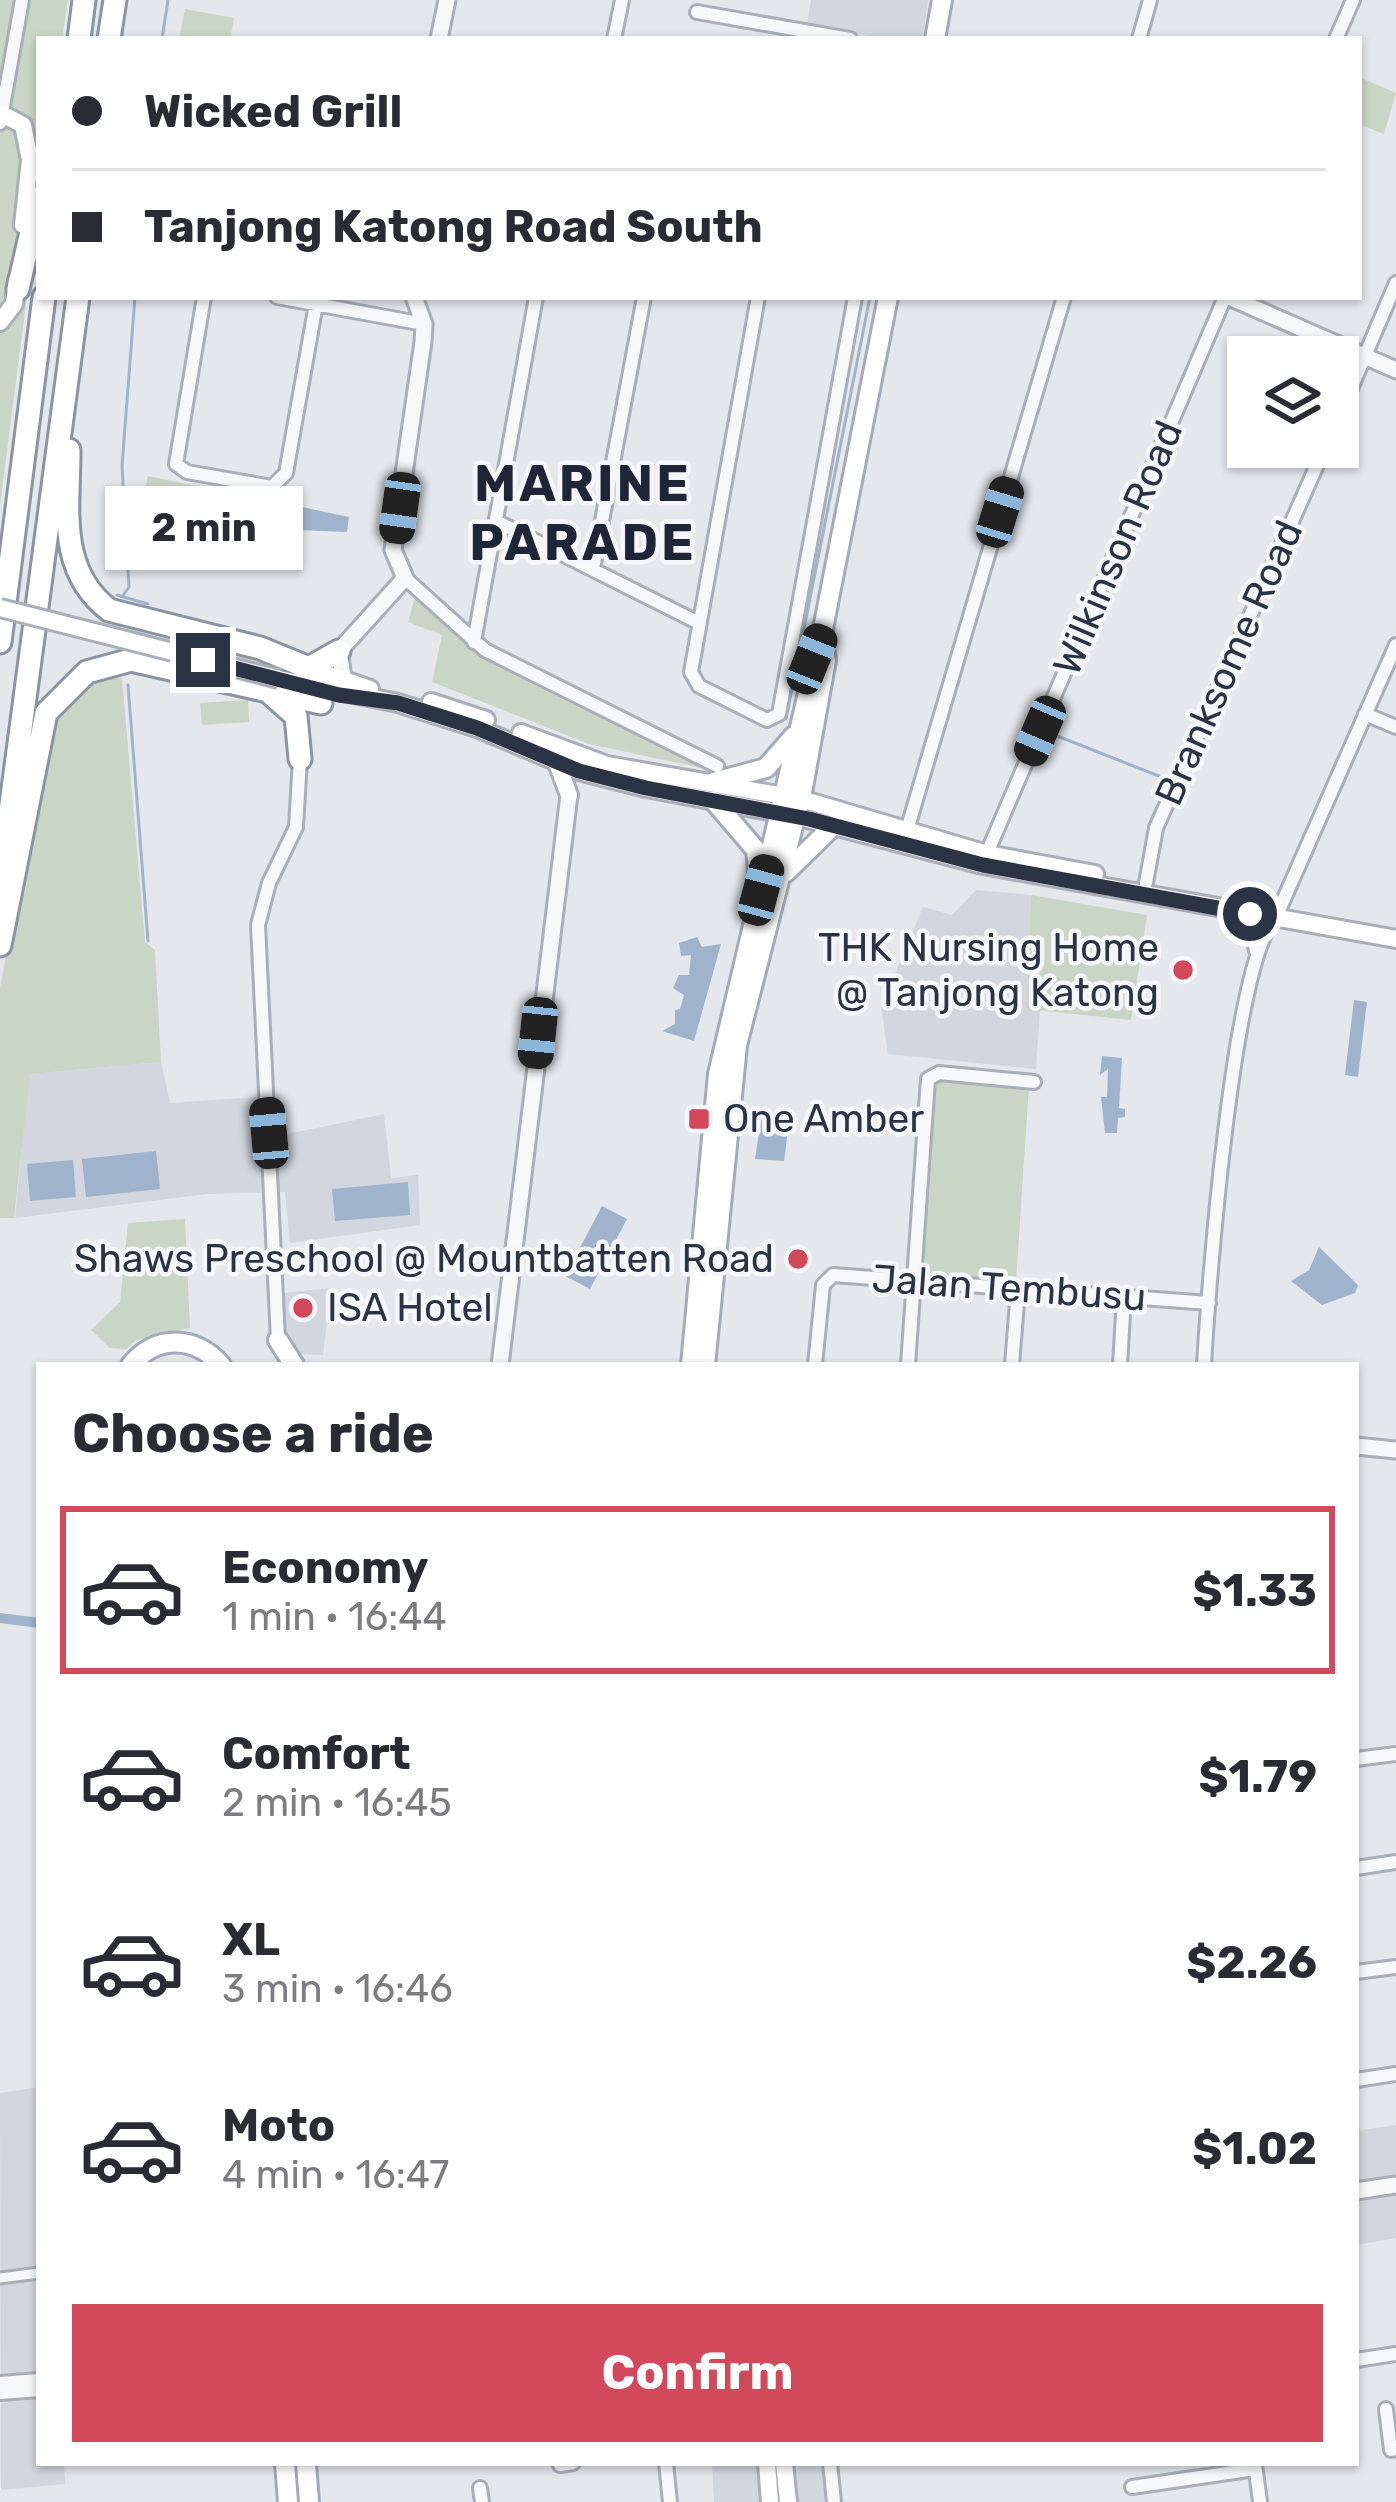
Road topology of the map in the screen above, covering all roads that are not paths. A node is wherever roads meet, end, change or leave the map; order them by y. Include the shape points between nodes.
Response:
1 (22, 0) edge
2 (115, 0) edge
3 (447, 0) edge
4 (622, 0) edge
5 (942, 0) edge
6 (1150, 0) edge
7 (1353, 0) edge
8 (84, 4) edge
9 (697, 12) dead end
10 (76, 36) edge
11 (109, 36) edge
12 (440, 36) edge
13 (615, 36) edge
14 (833, 36) edge
15 (936, 36) edge
16 (1140, 36) edge
17 (1337, 36) edge
18 (1, 118) edge
19 (36, 210) edge
20 (1396, 283) edge
21 (18, 289) junction
22 (44, 300) edge
23 (78, 300) edge
24 (203, 300) edge
25 (294, 300) edge
26 (415, 300) edge
27 (535, 300) edge
28 (643, 300) edge
29 (757, 300) edge
30 (854, 300) edge
31 (887, 300) edge
32 (1063, 300) edge
33 (1226, 300) edge
34 (1234, 300) edge
35 (316, 304) junction
36 (0, 322) edge
37 (424, 324) junction
38 (1365, 356) junction
39 (1359, 370) edge
40 (1396, 370) edge
41 (62, 420) junction
42 (1316, 468) edge
43 (496, 521) junction
44 (593, 569) junction
45 (405, 578) junction
46 (0, 608) edge
47 (699, 623) junction
48 (822, 634) junction
49 (474, 642) junction
50 (0, 643) edge
51 (1396, 644) edge
52 (339, 651) junction
53 (309, 668) junction
54 (253, 685) junction
55 (335, 694) junction
56 (1365, 714) junction
57 (1396, 727) edge
58 (799, 729) junction
59 (300, 759) junction
60 (554, 759) junction
61 (594, 774) junction
62 (715, 783) junction
63 (569, 795) junction
64 (791, 806) junction
65 (835, 825) junction
66 (905, 837) junction
67 (985, 859) junction
68 (1146, 884) junction
69 (0, 887) edge
70 (770, 887) junction
71 (1278, 913) junction
72 (1250, 914) junction
73 (1396, 935) edge
74 (0, 945) edge
75 (1256, 952) junction
76 (1034, 1082) dead end
77 (914, 1283) junction
78 (1018, 1290) junction
79 (1124, 1297) junction
80 (1208, 1303) junction
81 (278, 1340) junction
82 (134, 1362) edge
83 (219, 1362) edge
84 (268, 1362) edge
85 (292, 1362) edge
86 (500, 1362) edge
87 (693, 1362) edge
88 (815, 1362) edge
89 (908, 1362) edge
90 (1012, 1362) edge
91 (1120, 1362) edge
92 (1204, 1362) edge
93 (1359, 1446) edge
94 (1396, 1450) edge
95 (1396, 1754) edge
96 (1359, 1759) edge
97 (1396, 1862) edge
98 (1359, 1868) edge
99 (1396, 1967) edge
100 (1359, 1972) edge
101 (1396, 2074) edge
102 (1359, 2080) edge
103 (1396, 2185) edge
104 (1359, 2191) edge
105 (36, 2273) edge
106 (0, 2278) edge
107 (1396, 2354) edge
108 (1359, 2360) edge
109 (36, 2380) edge
110 (0, 2383) edge
111 (36, 2390) edge
112 (0, 2393) edge
113 (1386, 2409) dead end
114 (1396, 2449) edge
115 (285, 2466) edge
116 (306, 2466) edge
117 (666, 2466) edge
118 (767, 2466) edge
119 (784, 2466) edge
120 (830, 2466) edge
121 (1255, 2466) edge
122 (1132, 2487) dead end
123 (289, 2502) edge
124 (308, 2502) edge
125 (670, 2502) edge
126 (770, 2502) edge
127 (788, 2502) edge
128 (834, 2502) edge
129 (1260, 2502) edge

1 - 18 street
2 - 11 highway
3 - 12 street
4 - 13 street
5 - 15 main road
6 - 16 street
7 - 17 street
8 - 10 highway
9 - 14 street
18 - 21 main road via 22,125 29,160
19 - 21 highway
20 - 38 street
21 - 36 main road
22 - 50 highway
23 - 41 highway
24 - 35 street via 176,464 272,487 286,473
25 - 35 street
26 - 37 street
27 - 43 street
28 - 44 street
29 - 47 street
30 - 47 street via 779,714 767,719 693,680
31 - 48 main road
32 - 66 street
33 - 67 street, Wilkinson Road
34 - 38 street
35 - 37 street
37 - 45 street via 393,550
38 - 39 street
38 - 40 street
41 - 53 highway via 70,557 90,595 125,616
41 - 69 highway
42 - 68 street, Branksome Road via 1156,828
43 - 44 street
43 - 49 street
44 - 47 street
45 - 49 street
45 - 52 street
46 - 55 main road, bridge
48 - 58 main road
48 - 64 main road via 826,660
49 - 62 street
51 - 56 street
52 - 53 highway
52 - 55 street
53 - 55 main road
54 - 55 highway
54 - 59 highway via 290,706
54 - 74 highway via 118,662 87,672 46,713
55 - 59 main road via 308,720
55 - 60 main road via 398,703
55 - 62 main road via 459,710 607,765
56 - 57 street
56 - 71 street
58 - 62 main road via 766,767
58 - 64 main road
59 - 81 street via 296,827 258,925
60 - 61 main road
60 - 63 main road
61 - 62 main road
61 - 63 main road
62 - 64 main road
62 - 70 main road
63 - 86 street
64 - 65 main road
64 - 66 main road
64 - 70 main road
65 - 66 main road
65 - 70 main road
66 - 67 main road
67 - 68 main road
67 - 72 main road
68 - 71 main road
70 - 87 main road via 715,1094
71 - 72 main road
71 - 73 main road
71 - 75 street
72 - 75 street
75 - 80 street via 1217,1172
76 - 77 street via 939,1073 928,1079
77 - 78 street, Jalan Tembusu
77 - 88 street, Jalan Tembusu via 827,1278
77 - 89 street
78 - 79 street, Jalan Tembusu
78 - 90 street
79 - 80 street, Jalan Tembusu
79 - 91 street
80 - 92 street
81 - 84 main road
81 - 85 main road
82 - 83 main road via 149,1348 182,1342
93 - 94 street
95 - 96 street
97 - 98 street
99 - 100 street
101 - 102 street
103 - 104 street
105 - 106 street
107 - 108 street
109 - 110 street
111 - 112 street
113 - 114 street
115 - 123 main road
116 - 124 main road
117 - 125 street
118 - 126 main road
119 - 127 main road
120 - 128 street
121 - 122 street
121 - 129 street

